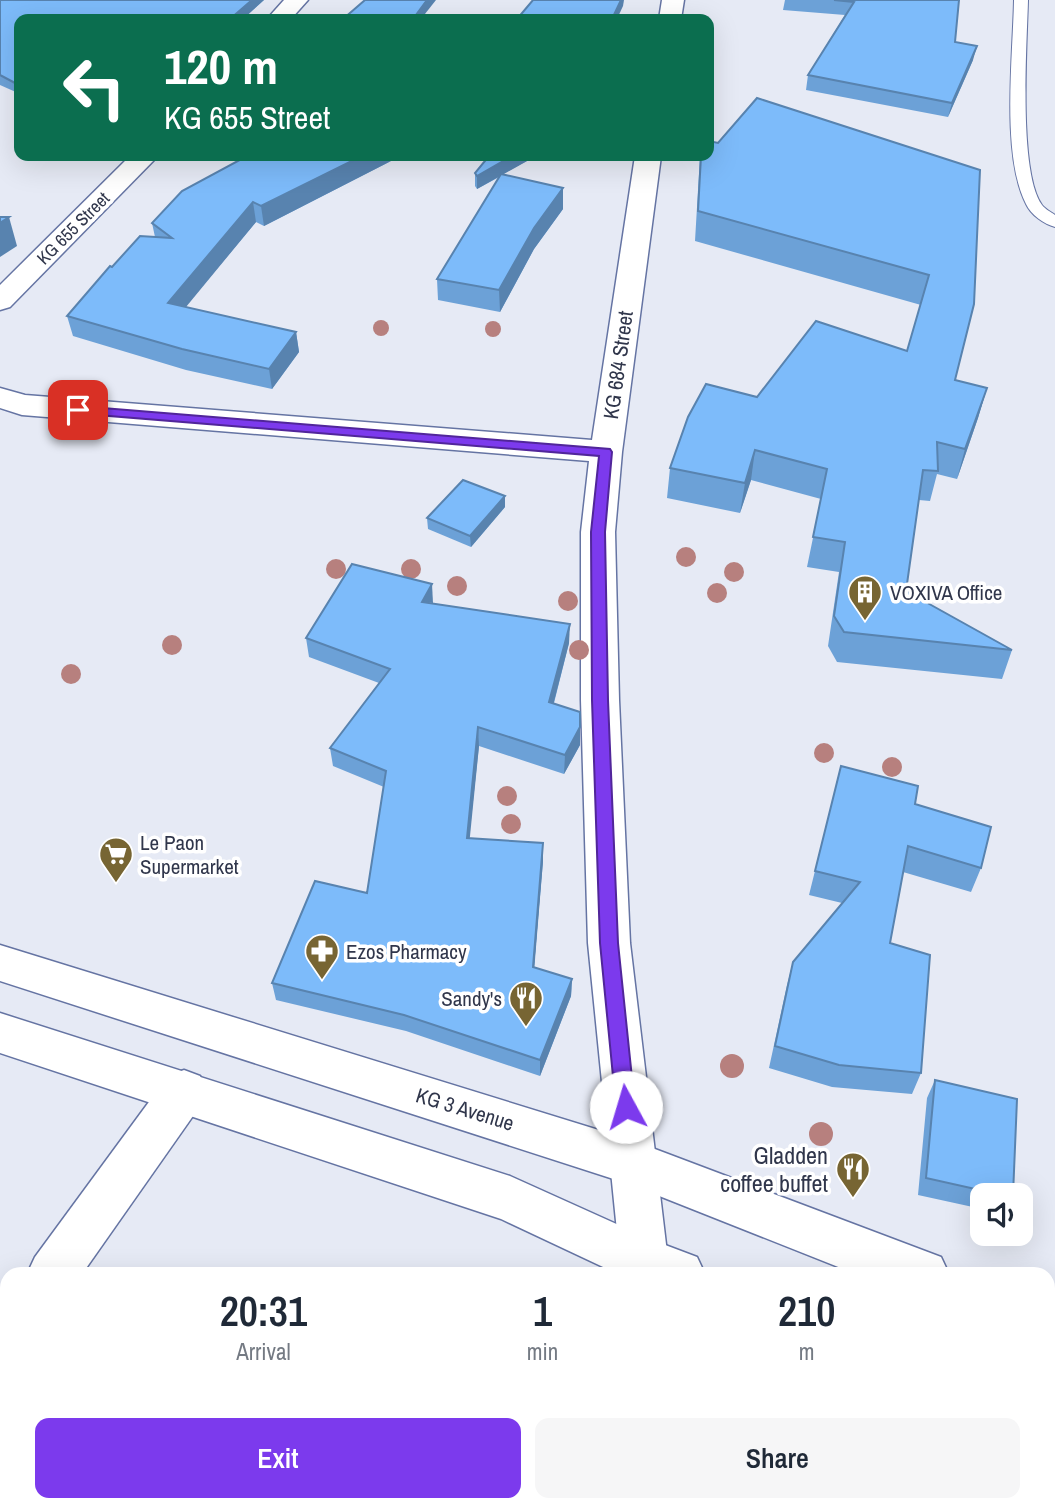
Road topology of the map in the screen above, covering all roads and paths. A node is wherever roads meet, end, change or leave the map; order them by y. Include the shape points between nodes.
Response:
1 (297, 0) edge
2 (1021, 0) edge
3 (283, 14) edge
4 (140, 161) edge
5 (647, 161) edge
6 (1055, 222) edge
7 (0, 301) edge
8 (0, 398) edge
9 (606, 452) junction
10 (0, 963) edge
11 (0, 1033) edge
12 (184, 1091) junction
13 (631, 1162) junction
14 (57, 1267) edge
15 (649, 1267) edge
16 (654, 1267) edge
17 (905, 1267) edge

1 - 3 street
2 - 6 lane via 1020,139 1026,186 1036,208
4 - 7 street, KG 655 Street
5 - 9 street, KG 684 Street
8 - 9 street via 22,405
9 - 13 street, KG 684 Street via 598,532 600,700 609,943
10 - 13 street, KG 3 Avenue
11 - 12 street
12 - 14 street
12 - 15 street via 510,1199
13 - 16 street, KG 684 Street
13 - 17 street, KG 3 Avenue

